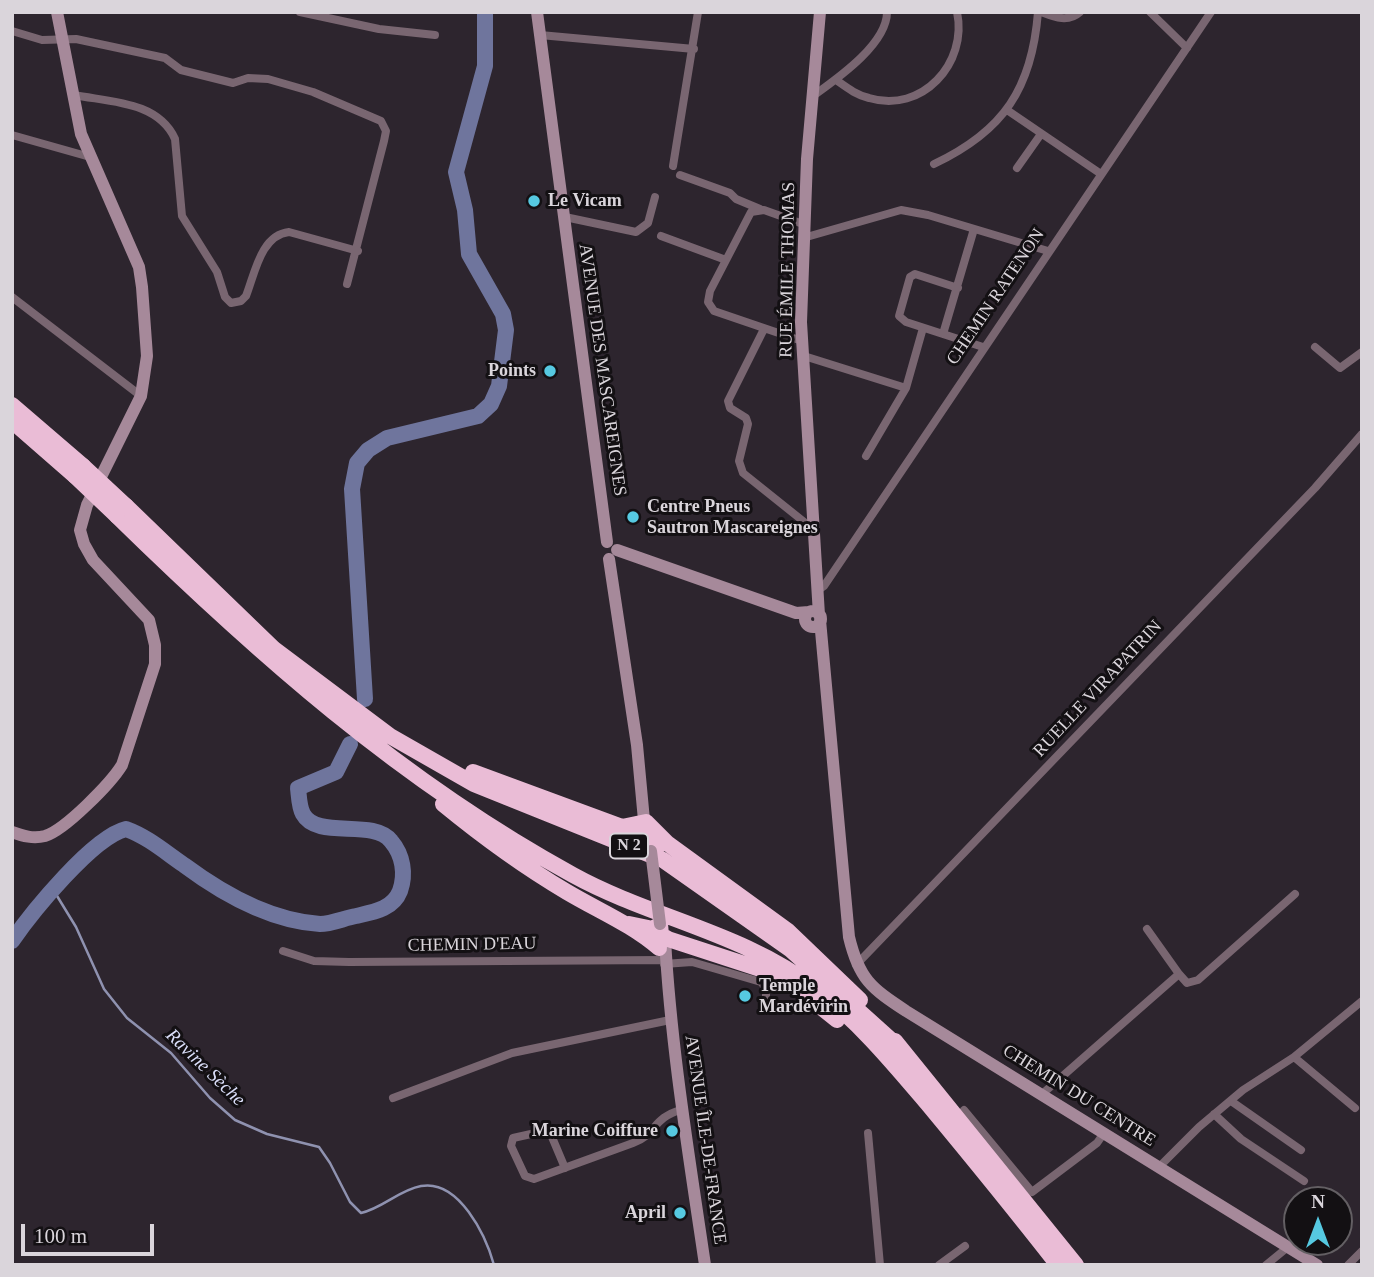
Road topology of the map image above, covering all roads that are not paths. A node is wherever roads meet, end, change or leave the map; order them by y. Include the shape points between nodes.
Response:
1 (57, 12) edge
2 (300, 12) edge
3 (537, 12) edge
4 (698, 12) edge
5 (820, 12) edge
6 (887, 12) edge
7 (957, 12) edge
8 (1040, 12) edge
9 (1080, 12) edge
10 (1150, 12) edge
11 (1211, 12) edge
12 (12, 31) edge
13 (435, 35) dead end
14 (540, 35) junction
15 (62, 39) junction
16 (1186, 48) junction
17 (694, 49) junction
18 (836, 80) junction
19 (74, 95) junction
20 (813, 96) junction
21 (1007, 110) junction
22 (1041, 134) junction
23 (12, 135) edge
24 (90, 157) junction
25 (934, 164) dead end
26 (673, 166) dead end
27 (1017, 168) dead end
28 (1101, 174) junction
29 (680, 175) dead end
30 (655, 197) dead end
31 (764, 210) junction
32 (565, 217) junction
33 (803, 223) junction
34 (974, 229) junction
35 (661, 236) dead end
36 (803, 238) junction
37 (358, 251) junction
38 (1048, 251) junction
39 (726, 260) junction
40 (347, 284) dead end
41 (958, 288) junction
42 (12, 298) edge
43 (923, 328) junction
44 (764, 329) junction
45 (943, 334) junction
46 (802, 341) junction
47 (983, 347) junction
48 (1315, 347) dead end
49 (1362, 352) edge
50 (804, 356) junction
51 (906, 388) junction
52 (141, 396) junction
53 (12, 405) edge
54 (12, 421) edge
55 (1362, 434) edge
56 (866, 456) dead end
57 (79, 471) junction
58 (121, 511) junction
59 (813, 529) junction
60 (611, 550) junction
61 (812, 613) junction
62 (326, 691) junction
63 (417, 777) junction
64 (646, 822) junction
65 (622, 827) junction
66 (12, 832) edge
67 (656, 847) junction
68 (1295, 894) dead end
69 (1147, 929) dead end
70 (662, 948) junction
71 (283, 951) dead end
72 (856, 965) junction
73 (1179, 974) junction
74 (766, 1000) dead end
75 (1362, 1001) edge
76 (670, 1020) junction
77 (901, 1049) junction
78 (1294, 1057) junction
79 (1041, 1095) junction
80 (393, 1098) dead end
81 (1231, 1101) junction
82 (926, 1103) junction
83 (1355, 1108) dead end
84 (683, 1110) junction
85 (964, 1110) dead end
86 (1214, 1114) junction
87 (868, 1133) dead end
88 (1104, 1133) junction
89 (1301, 1150) dead end
90 (1160, 1166) junction
91 (565, 1168) junction
92 (1304, 1181) dead end
93 (1283, 1244) edge
94 (965, 1246) dead end
95 (1283, 1251) edge
96 (1362, 1251) edge
97 (705, 1265) edge
98 (880, 1265) edge
99 (939, 1265) edge
100 (1058, 1265) edge
101 (1076, 1265) edge
102 (1266, 1265) edge
103 (1348, 1265) edge

1 - 15 street
2 - 13 street
3 - 14 street, AVENUE DES MASCAREIGNES
4 - 17 street
5 - 20 street, RUE ÉMILE THOMAS
6 - 18 street via 883,34
7 - 18 street via 960,27 944,73 911,98 871,99
8 - 9 street via 1074,18
8 - 21 street via 1032,59
10 - 16 street
11 - 16 street, CHEMIN RATENON
12 - 15 street via 42,40
14 - 17 street
14 - 32 street, AVENUE DES MASCAREIGNES
15 - 19 street
15 - 37 street via 165,58 181,70 233,83 258,78 313,92 377,118 384,125 384,141
16 - 28 street, CHEMIN RATENON
17 - 26 street
18 - 20 street
19 - 24 street
19 - 37 street via 145,109 164,120 176,139 182,216 231,303 246,296 268,242 281,233
20 - 33 street, RUE ÉMILE THOMAS
21 - 22 street
21 - 25 street via 986,134
22 - 27 street
22 - 28 street
23 - 24 street
24 - 52 street via 139,267 147,356
28 - 38 street, CHEMIN RATENON
29 - 31 street
30 - 32 street via 648,223 636,232
31 - 33 street
31 - 39 street via 748,216
32 - 60 street, AVENUE DES MASCAREIGNES
33 - 36 street, RUE ÉMILE THOMAS
34 - 36 street via 901,210
34 - 38 street
34 - 41 street
35 - 39 street
36 - 46 street, RUE ÉMILE THOMAS
37 - 40 street
38 - 47 street, CHEMIN RATENON
39 - 44 street via 710,291 709,307
41 - 43 street via 910,276 899,316
41 - 45 street
42 - 52 street
43 - 45 street
43 - 51 street
44 - 46 street
44 - 59 street, RUE ÉMILE THOMAS via 728,401 732,411 748,424 739,465
45 - 47 street
46 - 50 street, RUE ÉMILE THOMAS
47 - 61 street, CHEMIN RATENON via 824,586
48 - 49 street via 1340,368
50 - 51 street
50 - 59 street, RUE ÉMILE THOMAS
51 - 56 street
52 - 66 street via 81,517 84,544 93,559 149,620 155,664 114,778 54,833 30,838
53 - 57 highway, N 2
54 - 57 highway, N 2
55 - 72 street, RUELLE VIRAPATRIN
57 - 58 highway, N 2, bridge
58 - 62 highway, N 2
58 - 63 highway, N 2 via 211,608 299,687
59 - 61 street, RUE ÉMILE THOMAS
60 - 61 street
60 - 64 street, AVENUE DES MASCAREIGNES
61 - 72 street, CHEMIN DU CENTRE via 821,640 849,937
62 - 65 highway via 468,769
62 - 77 highway, N 2 via 390,736 474,784 663,860 791,950
63 - 70 highway via 436,798 508,855 564,891 629,924 653,929
63 - 82 highway, N 2 via 575,876 721,937 801,977 871,1037
64 - 65 highway
64 - 67 highway
65 - 67 highway
67 - 70 street, bridge
67 - 77 highway via 788,931 841,979
68 - 73 street via 1198,981 1188,983
69 - 73 street
70 - 71 street, CHEMIN D'EAU via 349,962 314,961
70 - 74 street, CHEMIN D'EAU via 761,982
70 - 76 street, AVENUE ÎLE-DE-FRANCE
70 - 82 highway via 685,946 751,965 792,985 866,1044
72 - 79 street, CHEMIN DU CENTRE via 879,993
73 - 79 street
75 - 78 street
76 - 80 street, AVENUE ÎLE-DE-FRANCE via 512,1053
76 - 84 street, AVENUE ÎLE-DE-FRANCE
77 - 101 highway, N 2
78 - 81 street
78 - 83 street
79 - 88 street, CHEMIN DU CENTRE
81 - 86 street
81 - 89 street
82 - 100 highway, N 2
84 - 91 street via 664,1115 645,1139
84 - 97 street, AVENUE ÎLE-DE-FRANCE
85 - 88 street via 1030,1192
86 - 90 street
86 - 92 street via 1241,1139
87 - 98 street
88 - 90 street, CHEMIN DU CENTRE
90 - 93 street, CHEMIN DU CENTRE
91 - 91 street via 549,1130 513,1138 511,1146 529,1179
94 - 99 street
95 - 102 street
96 - 103 street

